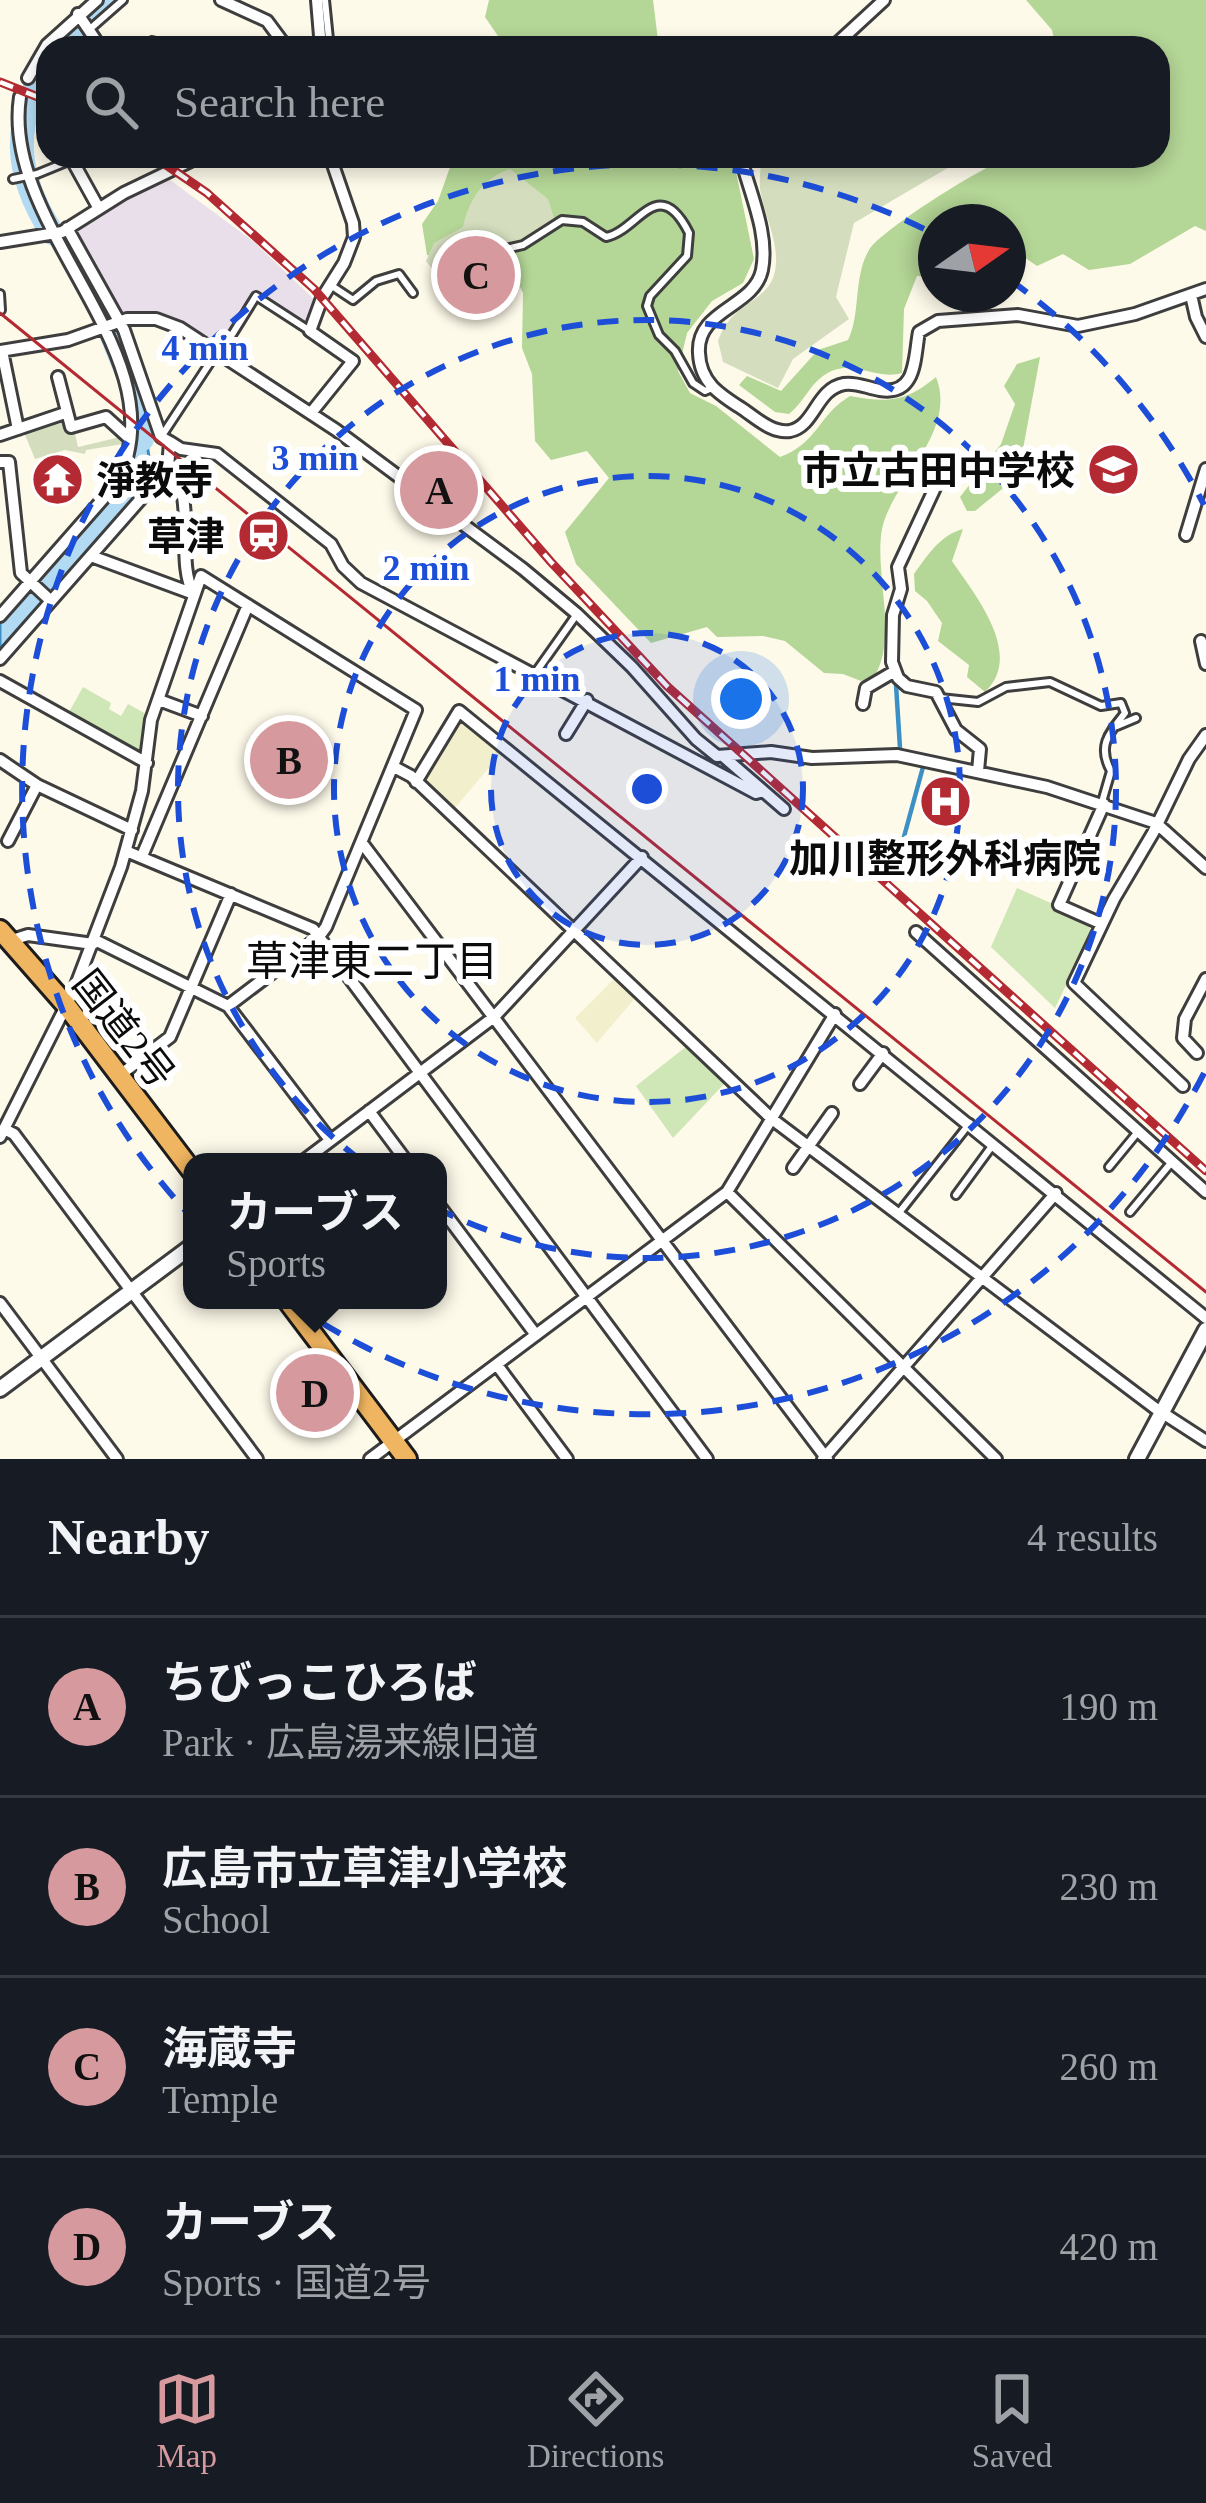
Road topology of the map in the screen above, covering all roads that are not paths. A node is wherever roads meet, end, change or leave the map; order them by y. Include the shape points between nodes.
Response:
1 (97, 0) edge
2 (123, 0) edge
3 (221, 0) edge
4 (321, 0) edge
5 (884, 0) edge
6 (85, 22) junction
7 (65, 36) edge
8 (94, 36) edge
9 (278, 36) edge
10 (322, 36) edge
11 (845, 36) edge
12 (36, 61) edge
13 (28, 78) dead end
14 (20, 97) dead end
15 (48, 168) edge
16 (80, 168) edge
17 (173, 168) edge
18 (334, 168) edge
19 (744, 168) edge
20 (15, 178) junction
21 (19, 196) dead end
22 (98, 207) junction
23 (33, 222) dead end
24 (67, 228) junction
25 (43, 235) junction
26 (0, 242) edge
27 (452, 275) dead end
28 (329, 284) junction
29 (1206, 289) edge
30 (413, 293) dead end
31 (0, 294) edge
32 (1191, 295) junction
33 (1, 310) edge
34 (118, 322) junction
35 (97, 330) junction
36 (310, 331) junction
37 (1206, 337) edge
38 (1, 351) edge
39 (219, 353) junction
40 (58, 377) dead end
41 (712, 388) junction
42 (65, 413) junction
43 (310, 413) junction
44 (18, 429) junction
45 (0, 436) edge
46 (128, 437) junction
47 (166, 439) junction
48 (0, 462) edge
49 (168, 468) junction
50 (1206, 469) edge
51 (940, 476) dead end
52 (1186, 535) dead end
53 (91, 556) junction
54 (31, 583) junction
55 (194, 594) junction
56 (49, 599) junction
57 (248, 605) junction
58 (577, 614) junction
59 (0, 616) edge
60 (1201, 641) dead end
61 (0, 659) edge
62 (1206, 664) edge
63 (895, 671) junction
64 (536, 672) junction
65 (0, 681) edge
66 (940, 698) junction
67 (158, 700) junction
68 (587, 700) junction
69 (862, 704) dead end
70 (202, 716) junction
71 (1136, 718) dead end
72 (1114, 725) junction
73 (566, 734) dead end
74 (1206, 735) edge
75 (724, 757) junction
76 (0, 760) edge
77 (147, 763) junction
78 (394, 767) junction
79 (978, 771) junction
80 (416, 782) junction
81 (38, 785) junction
82 (763, 790) junction
83 (1103, 803) junction
84 (784, 809) dead end
85 (1156, 823) junction
86 (132, 830) junction
87 (8, 842) dead end
88 (362, 843) junction
89 (126, 851) junction
90 (142, 856) junction
91 (641, 857) junction
92 (1206, 868) edge
93 (231, 894) junction
94 (1102, 924) junction
95 (574, 932) junction
96 (916, 932) dead end
97 (5, 936) edge
98 (318, 938) junction
99 (94, 942) junction
100 (1206, 979) edge
101 (189, 988) junction
102 (66, 1005) junction
103 (228, 1006) junction
104 (835, 1014) junction
105 (494, 1017) junction
106 (883, 1053) junction
107 (1197, 1053) dead end
108 (120, 1075) junction
109 (418, 1075) junction
110 (860, 1084) dead end
111 (1183, 1086) dead end
112 (369, 1112) junction
113 (832, 1113) dead end
114 (772, 1119) junction
115 (970, 1124) junction
116 (1137, 1132) junction
117 (2, 1133) edge
118 (330, 1140) junction
119 (994, 1143) junction
120 (809, 1147) junction
121 (313, 1153) edge
122 (400, 1153) edge
123 (183, 1159) edge
124 (1172, 1162) junction
125 (1108, 1167) dead end
126 (793, 1168) dead end
127 (727, 1192) junction
128 (1206, 1192) edge
129 (1056, 1193) junction
130 (956, 1195) dead end
131 (1130, 1212) dead end
132 (898, 1214) junction
133 (447, 1216) edge
134 (662, 1240) junction
135 (183, 1253) edge
136 (983, 1278) junction
137 (132, 1291) junction
138 (586, 1299) junction
139 (0, 1303) edge
140 (294, 1309) edge
141 (1206, 1318) edge
142 (1206, 1330) edge
143 (536, 1335) junction
144 (42, 1358) junction
145 (497, 1365) junction
146 (905, 1368) junction
147 (0, 1389) edge
148 (1162, 1412) junction
149 (1206, 1441) edge
150 (394, 1442) junction
151 (113, 1458) edge
152 (825, 1458) edge
153 (257, 1459) edge
154 (370, 1459) edge
155 (406, 1459) edge
156 (567, 1459) edge
157 (707, 1459) edge
158 (996, 1459) edge
159 (1136, 1459) edge

1 - 6 street
2 - 6 lane
3 - 9 street via 267,21
4 - 10 street
5 - 11 street
6 - 7 street
6 - 8 street
12 - 13 street
14 - 20 street via 10,128
15 - 20 lane
16 - 22 street
17 - 22 street
18 - 28 street via 354,238
19 - 41 street via 764,246 761,276 699,337
20 - 21 street
22 - 24 street
23 - 25 street
24 - 25 street
24 - 34 street
25 - 26 street
25 - 35 street
27 - 41 lane via 471,257 524,245 562,220 583,221 606,237 646,210 670,210 689,233 687,256 646,306 693,383
28 - 30 lane via 353,300 399,274
28 - 36 street
29 - 32 street
31 - 33 lane
32 - 37 street
32 - 41 street via 1078,326 1018,315 938,321 919,332 905,386 832,387 790,431 772,429
34 - 35 street
34 - 39 street via 165,322
34 - 47 street
35 - 38 street
35 - 46 street via 129,417
36 - 39 lane via 256,296
36 - 43 street via 352,361
38 - 44 street
39 - 43 street
39 - 47 lane
40 - 42 street
42 - 44 street
42 - 46 street via 71,427 106,417
43 - 58 street
44 - 45 street
46 - 54 street via 117,483
47 - 49 street
47 - 64 street via 217,454 331,544 361,583
48 - 54 street via 9,462 21,573
49 - 53 street
49 - 55 street via 184,506 186,580
50 - 52 street
51 - 63 street via 898,567
53 - 55 street
53 - 56 street
54 - 56 street
54 - 59 street
55 - 57 street via 201,575
55 - 67 street
56 - 61 street
57 - 70 street
57 - 78 street via 416,710
58 - 64 lane
58 - 75 street via 696,739
60 - 62 street
63 - 66 street via 908,686
63 - 69 street via 866,688
64 - 68 street
65 - 77 street
66 - 72 lane via 978,703 1006,687 1050,682 1101,706 1121,704 1124,715
66 - 79 street via 956,730 980,749
67 - 70 street
67 - 77 street
68 - 73 street
68 - 82 street
70 - 90 street
71 - 72 lane
72 - 83 lane via 1105,741 1111,771
74 - 85 street
75 - 79 street via 897,755
75 - 82 street
76 - 81 street
77 - 86 street
78 - 80 street
78 - 88 street
79 - 83 street
80 - 91 street via 459,711
80 - 95 street
81 - 86 street
81 - 87 street
82 - 84 street
83 - 85 street
83 - 94 street via 1060,905
85 - 92 street
85 - 94 street
86 - 89 street
88 - 98 street
88 - 105 street
89 - 90 street
89 - 99 street
90 - 93 street
91 - 95 street
91 - 104 street
93 - 98 street
93 - 101 street
94 - 111 street via 1074,983
95 - 105 street
95 - 114 street
96 - 116 street
97 - 99 street
97 - 102 highway, 国道2号
98 - 103 street
98 - 109 street
99 - 101 street
99 - 102 street
100 - 107 street via 1185,1019 1183,1038
101 - 103 street
101 - 108 street via 170,1037
102 - 108 highway, 国道2号
102 - 117 street
103 - 118 street
104 - 106 street
104 - 114 street
105 - 109 street
105 - 134 street
106 - 110 street
106 - 115 street
108 - 123 highway, 国道2号
109 - 112 street
109 - 138 street
112 - 118 street
112 - 122 street
113 - 120 street
114 - 120 street
114 - 127 street
115 - 119 street
115 - 132 lane
116 - 124 street
116 - 125 lane
117 - 137 street via 14,1134
118 - 121 street
119 - 129 street
119 - 130 lane
120 - 126 street
120 - 132 street
124 - 128 street
124 - 131 lane
127 - 134 street
127 - 146 street
129 - 136 street
129 - 141 street
132 - 136 street
133 - 143 street
134 - 138 street
134 - 152 street
135 - 137 street
136 - 146 street
136 - 148 street
137 - 144 street
137 - 153 street
138 - 143 street
138 - 157 street
139 - 144 street
140 - 150 highway
142 - 148 street
143 - 145 street
144 - 147 street
144 - 151 street
145 - 150 street
145 - 156 street
146 - 152 street
146 - 158 street
148 - 149 street
148 - 159 street
150 - 154 street
150 - 155 highway

